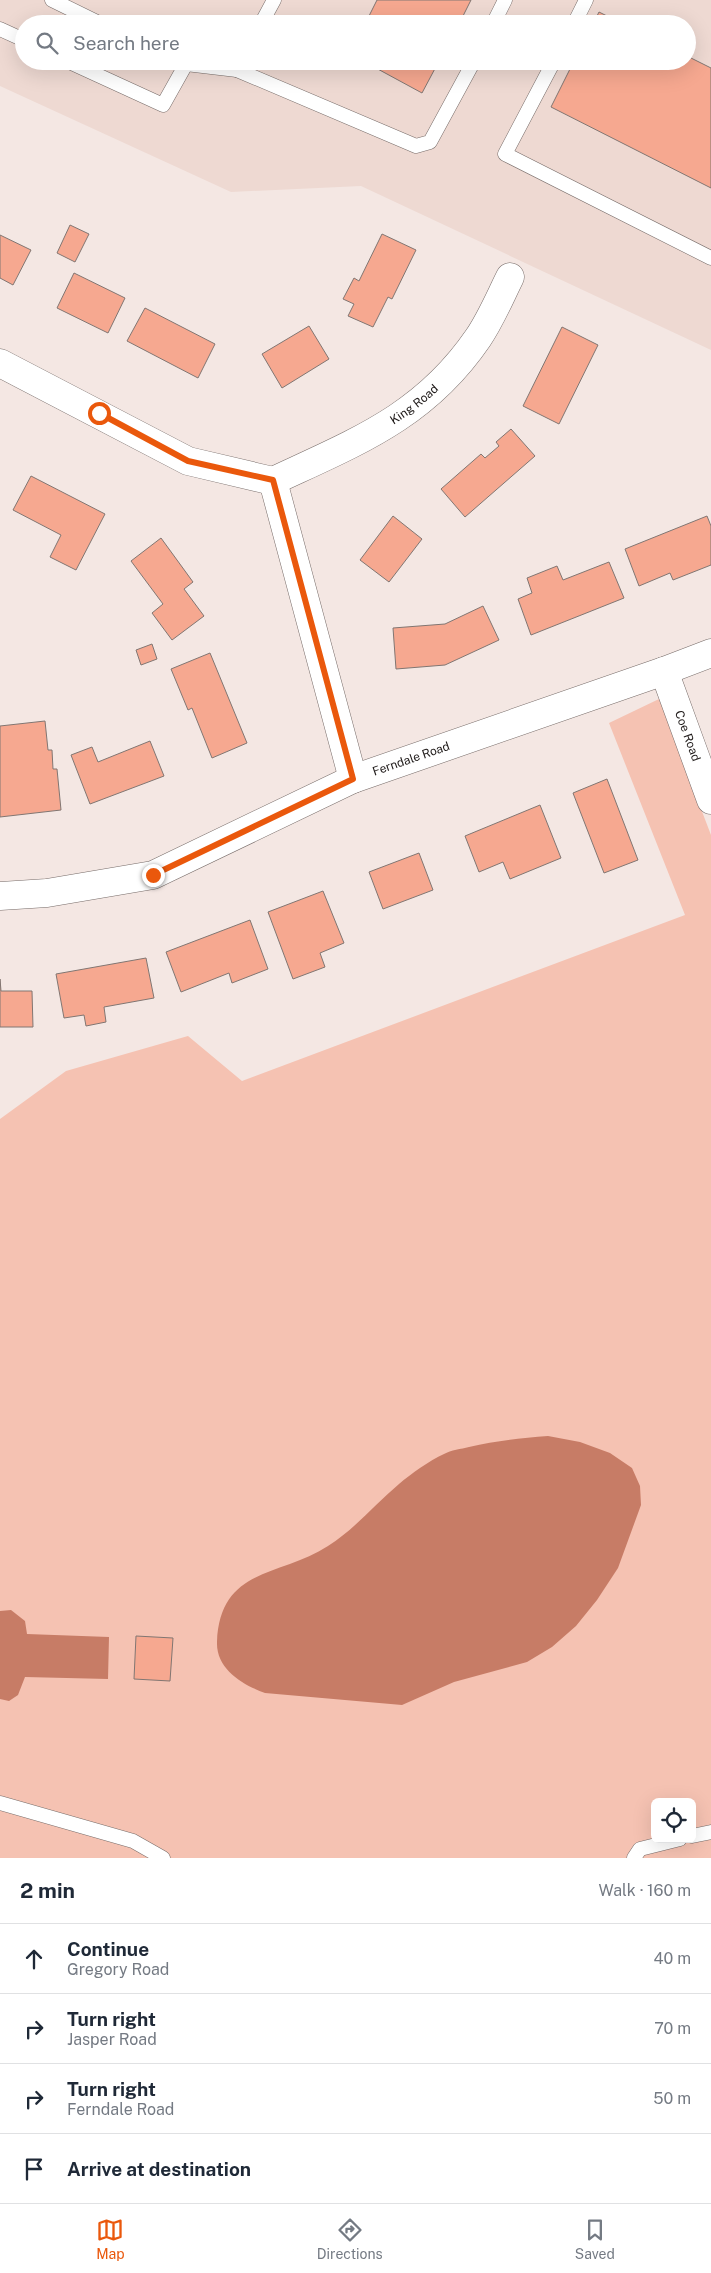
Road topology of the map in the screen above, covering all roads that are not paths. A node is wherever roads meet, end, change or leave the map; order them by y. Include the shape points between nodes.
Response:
1 (52, 0) edge
2 (274, 0) edge
3 (505, 0) edge
4 (586, 0) edge
5 (83, 15) edge
6 (266, 15) edge
7 (498, 15) edge
8 (578, 15) edge
9 (0, 29) edge
10 (15, 36) edge
11 (86, 70) edge
12 (179, 70) edge
13 (249, 70) edge
14 (469, 70) edge
15 (549, 70) edge
16 (711, 258) edge
17 (510, 277) dead end
18 (0, 363) edge
19 (273, 480) junction
20 (711, 652) edge
21 (664, 671) junction
22 (353, 779) junction
23 (711, 800) edge
24 (0, 896) edge
25 (0, 1803) edge
26 (711, 1832) edge
27 (696, 1835) edge
28 (664, 1843) edge
29 (163, 1858) edge
30 (634, 1858) edge

1 - 5 lane
2 - 6 lane
3 - 7 lane
4 - 8 lane
9 - 10 lane
11 - 12 lane via 164,105
13 - 14 lane via 416,146 430,142
15 - 16 lane via 505,154
17 - 19 street, King Road via 479,337 448,376 419,403 378,431
18 - 19 street via 188,461
19 - 22 street
20 - 21 street, Ferndale Road
21 - 22 street, Ferndale Road
21 - 23 street, Coe Road
22 - 24 street, Ferndale Road via 153,875 47,894
25 - 29 lane via 133,1841
26 - 27 lane
28 - 30 lane via 640,1849

